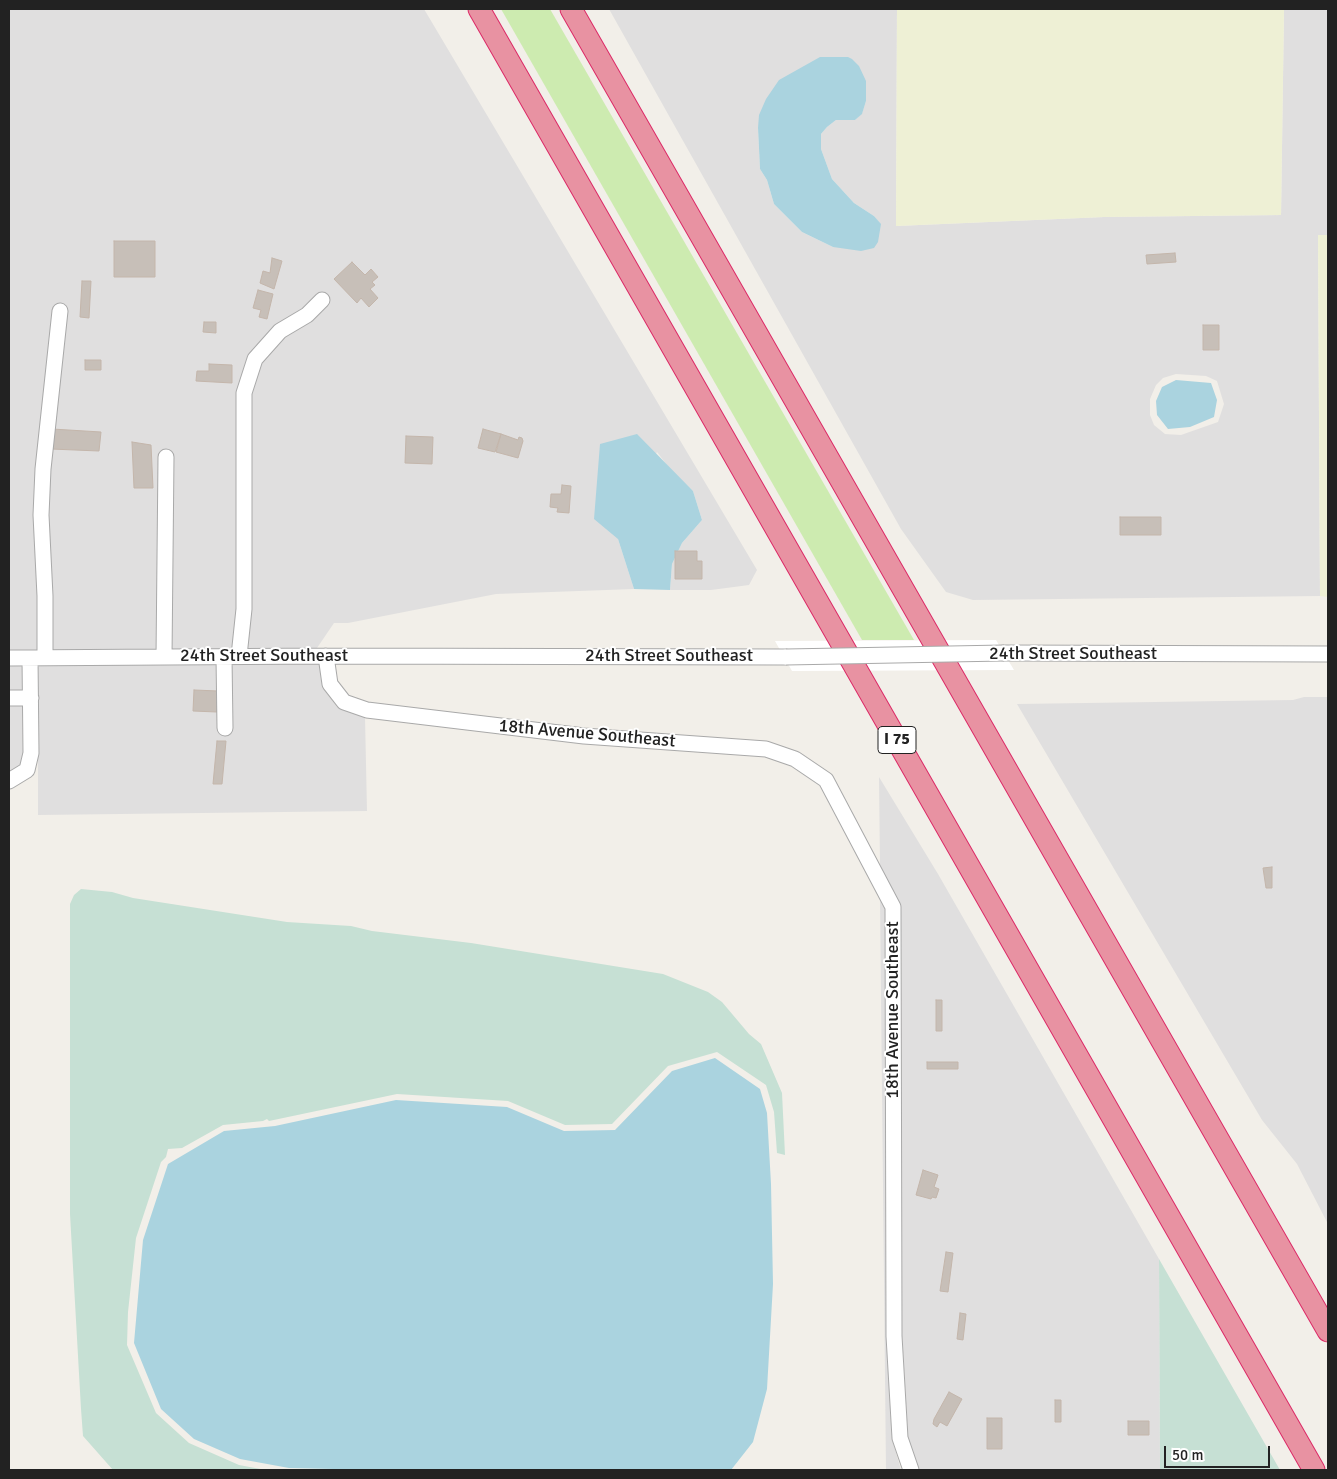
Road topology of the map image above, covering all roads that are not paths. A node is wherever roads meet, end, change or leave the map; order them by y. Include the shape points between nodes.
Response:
1 (479, 9) edge
2 (571, 9) edge
3 (322, 300) dead end
4 (60, 311) dead end
5 (166, 457) dead end
6 (1328, 654) edge
7 (231, 656) junction
8 (326, 656) junction
9 (164, 657) junction
10 (9, 658) edge
11 (37, 658) junction
12 (9, 698) edge
13 (31, 698) junction
14 (224, 728) dead end
15 (9, 781) edge
16 (1328, 1331) edge
17 (910, 1470) edge
18 (1314, 1470) edge

1 - 18 highway, I 75
2 - 16 highway
3 - 7 street via 307,315 280,331 255,359 244,392 244,609
4 - 11 street via 43,469 41,515 45,596
5 - 9 street
6 - 8 street, 24th Street Southeast, bridge
7 - 8 street, 24th Street Southeast
7 - 9 street, 24th Street Southeast
7 - 14 street
8 - 17 street, 18th Avenue Southeast via 330,684 344,702 367,710 584,736 766,749 795,759 826,780 893,908 894,1336 900,1438
9 - 11 street, 24th Street Southeast
10 - 11 street, 24th Street Southeast
11 - 13 street
12 - 13 street
13 - 15 street via 31,753 27,770

